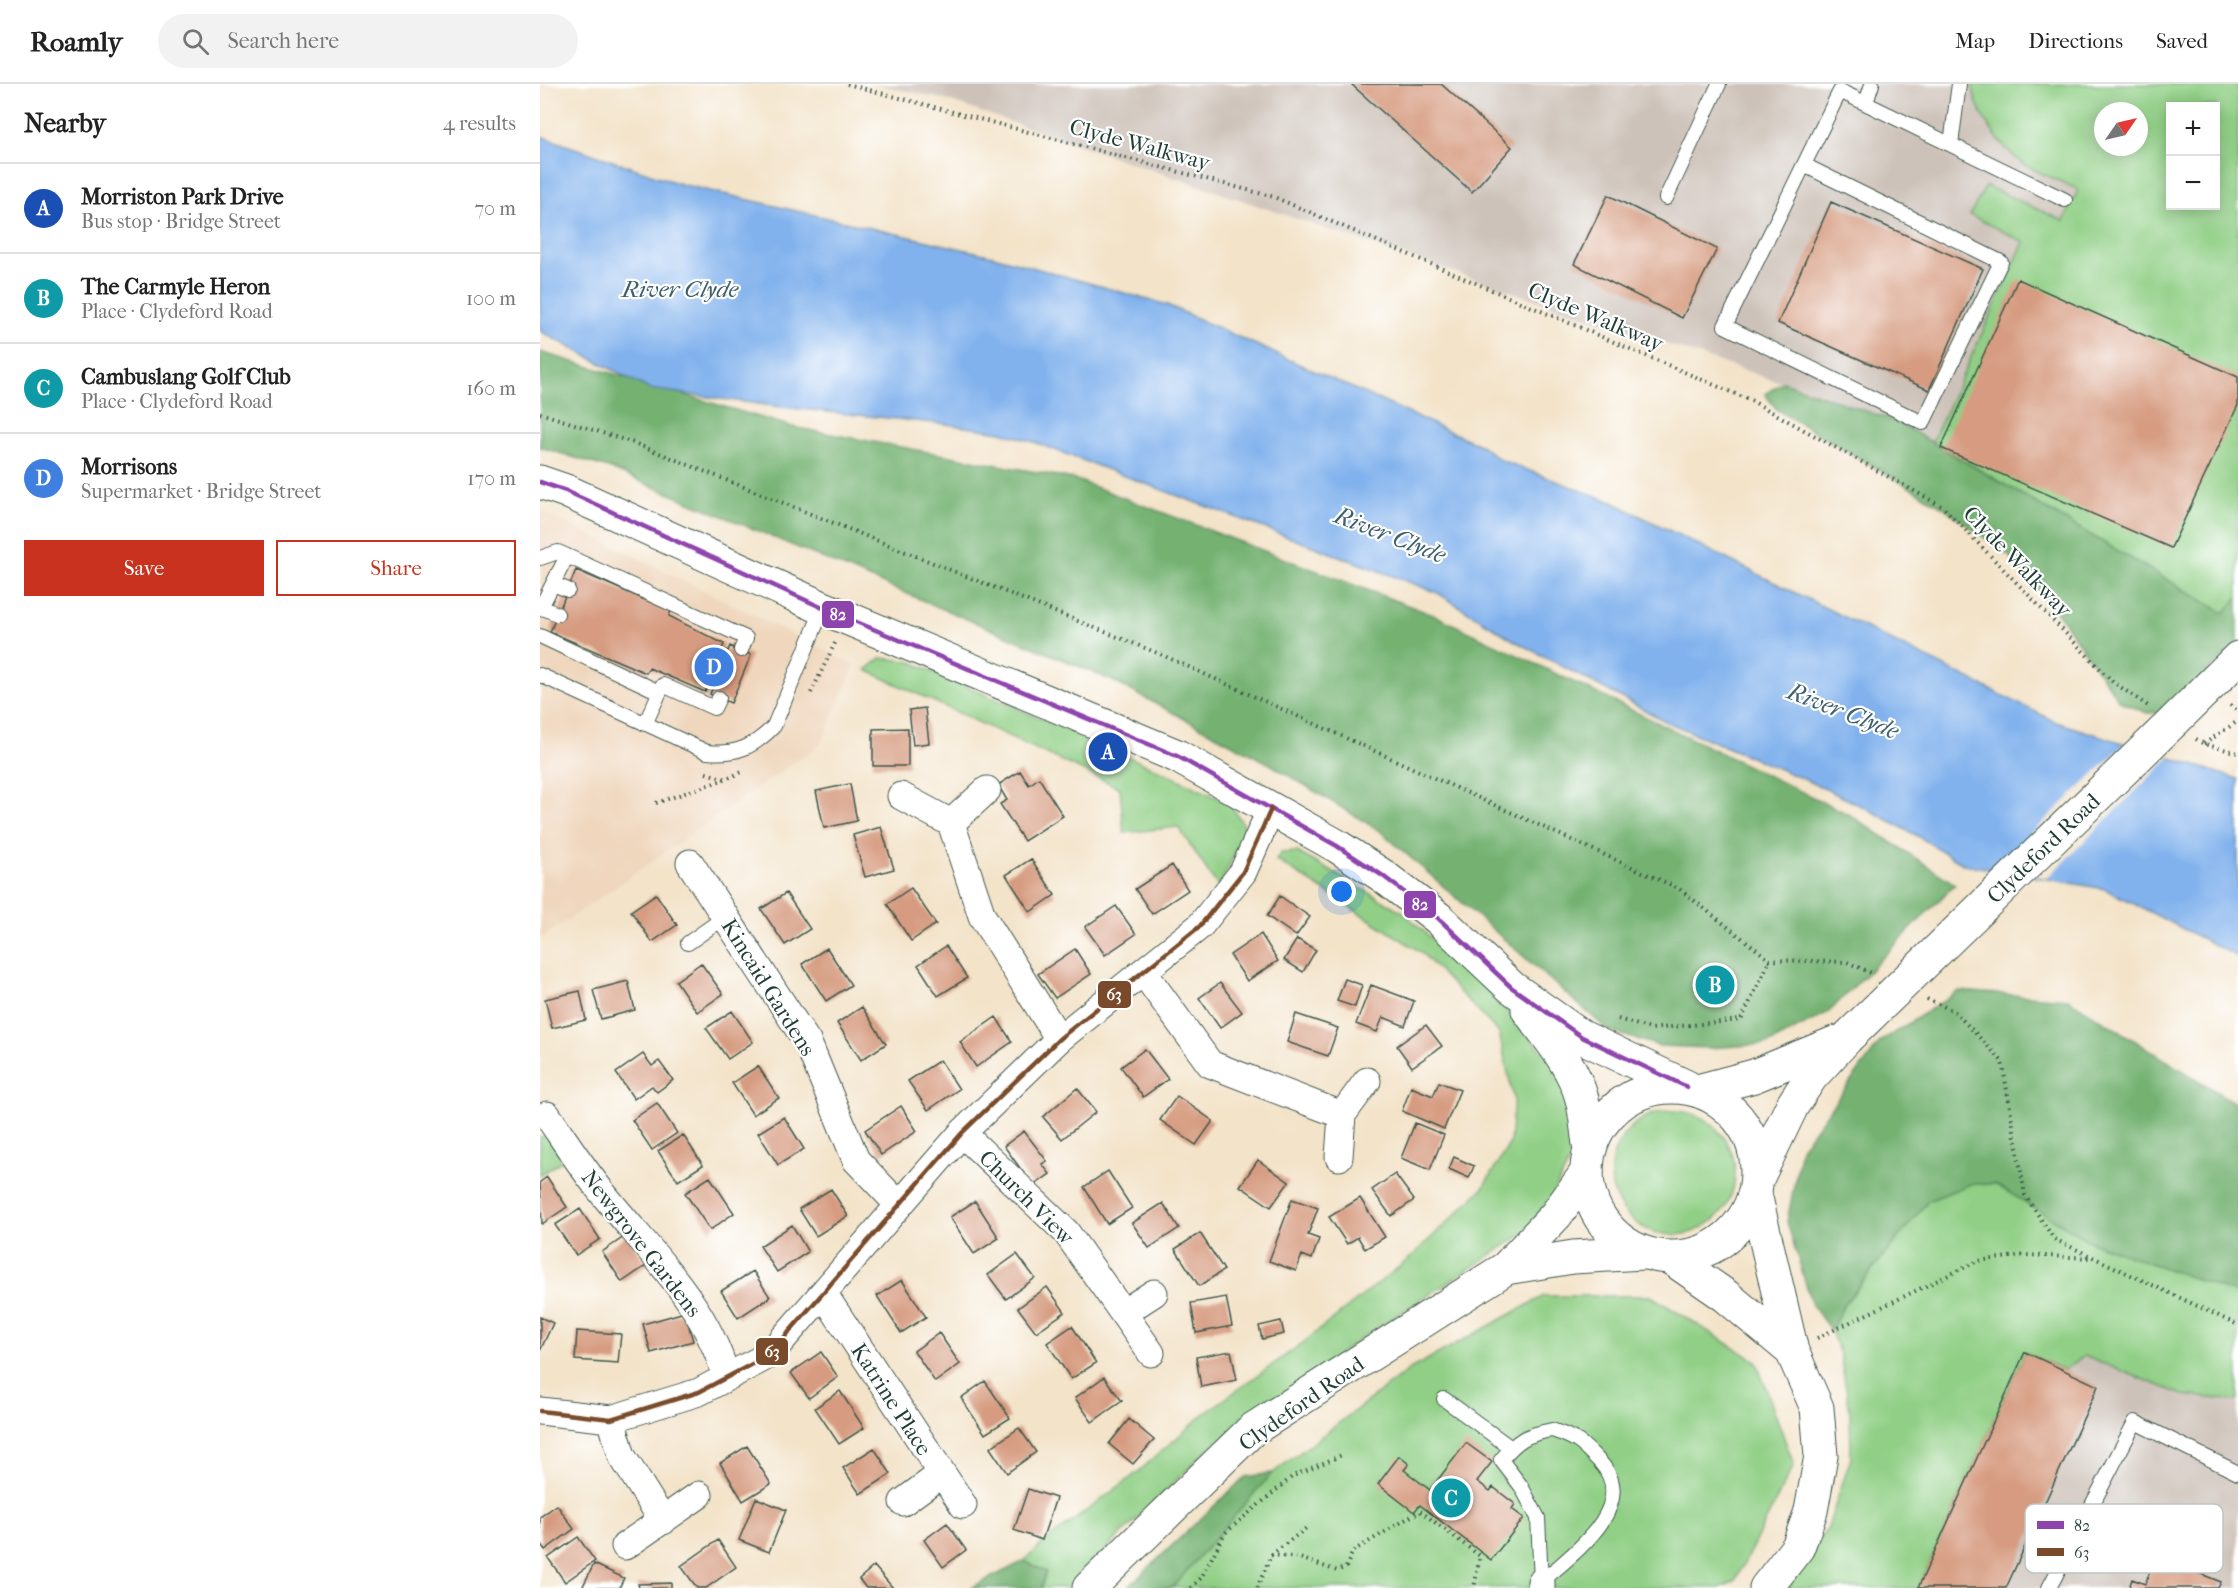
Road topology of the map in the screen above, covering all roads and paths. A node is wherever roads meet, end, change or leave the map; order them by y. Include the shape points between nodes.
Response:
1 (847, 84) edge
2 (1719, 84) edge
3 (1872, 84) edge
4 (1959, 84) edge
5 (1866, 103) junction
6 (1951, 144) junction
7 (1804, 165) junction
8 (1666, 198) dead end
9 (2065, 200) dead end
10 (540, 413) edge
11 (540, 482) edge
12 (567, 556) junction
13 (540, 558) edge
14 (553, 584) junction
15 (568, 590) dead end
16 (540, 608) edge
17 (823, 608) junction
18 (557, 614) dead end
19 (540, 636) edge
20 (741, 650) dead end
21 (2238, 658) edge
22 (540, 675) edge
23 (663, 684) junction
24 (719, 698) dead end
25 (2238, 721) edge
26 (2173, 722) junction
27 (645, 724) junction
28 (2204, 744) junction
29 (2238, 753) edge
30 (726, 779) dead end
31 (987, 790) dead end
32 (901, 796) dead end
33 (657, 803) dead end
34 (1271, 809) junction
35 (951, 823) junction
36 (690, 863) dead end
37 (725, 917) junction
38 (688, 943) dead end
39 (1770, 960) junction
40 (1144, 973) junction
41 (1879, 977) dead end
42 (1511, 987) junction
43 (1922, 997) dead end
44 (1608, 1016) dead end
45 (1847, 1038) junction
46 (1059, 1039) junction
47 (1367, 1082) dead end
48 (1692, 1089) junction
49 (547, 1115) dead end
50 (1342, 1115) junction
51 (962, 1133) junction
52 (1339, 1158) dead end
53 (1588, 1161) junction
54 (1756, 1187) junction
55 (898, 1204) junction
56 (1657, 1256) junction
57 (2096, 1259) junction
58 (1506, 1268) junction
59 (823, 1293) junction
60 (1154, 1293) dead end
61 (1123, 1313) junction
62 (2238, 1325) edge
63 (1792, 1351) junction
64 (1151, 1353) dead end
65 (726, 1377) junction
66 (1444, 1399) dead end
67 (540, 1411) edge
68 (611, 1419) junction
69 (1511, 1448) junction
70 (1342, 1455) dead end
71 (2238, 1473) edge
72 (941, 1474) junction
73 (699, 1495) dead end
74 (903, 1502) dead end
75 (963, 1504) dead end
76 (2093, 1504) edge
77 (663, 1521) junction
78 (1309, 1526) dead end
79 (625, 1546) dead end
80 (1271, 1555) junction
81 (2057, 1573) edge
82 (1541, 1585) edge
83 (1089, 1588) edge
84 (1191, 1588) edge
85 (1257, 1588) edge
86 (1474, 1588) edge
87 (1766, 1588) edge
88 (2049, 1588) edge

1 - 26 path, Clyde Walkway via 1274,197 1752,400 1943,507 2113,682
2 - 8 lane
3 - 5 lane
4 - 6 lane
5 - 6 lane
5 - 7 lane via 1840,91
6 - 9 lane
7 - 7 lane via 1725,326 1923,423 2001,262
10 - 39 path via 634,443 1171,658 1678,888
11 - 17 main road
12 - 13 lane via 558,552
12 - 14 lane
12 - 20 lane via 690,619 746,638
14 - 15 lane
14 - 16 lane
16 - 18 lane
17 - 27 lane via 774,726 761,740 726,754 707,752
17 - 34 main road via 1177,756
19 - 23 lane
21 - 26 main road, Clydeford Road
22 - 27 lane
23 - 24 lane via 714,708
23 - 27 lane
25 - 28 path
26 - 28 path, Clyde Walkway
26 - 45 main road, Clydeford Road, bridge
28 - 29 path, Clyde Walkway
30 - 33 path
31 - 35 street
32 - 35 street
34 - 40 street via 1243,872 1200,926
34 - 42 main road via 1383,876 1438,918
35 - 46 street via 982,916
36 - 37 street, Kincaid Gardens
37 - 38 lane
37 - 55 street, Kincaid Gardens via 808,1043 856,1160
39 - 41 path via 1847,963
39 - 44 path via 1741,1020 1651,1029
40 - 46 street
40 - 50 street via 1210,1064
42 - 48 main road via 1582,1037
42 - 53 main road via 1574,1079 1582,1098
43 - 57 path via 1954,1011 2002,1061 2025,1196 2054,1239
45 - 48 main road, Clydeford Road via 1754,1076
45 - 54 main road, Clydeford Road via 1811,1077 1792,1106
46 - 51 street
47 - 50 street
48 - 53 main road via 1658,1087 1632,1096 1609,1113 1593,1136
48 - 54 main road via 1713,1096 1735,1114 1751,1137 1758,1166
49 - 65 street, Newgrove Gardens via 597,1186 655,1252 693,1305 718,1347
50 - 52 street
51 - 55 street
51 - 61 street, Church View via 1066,1232
53 - 56 main road via 1588,1191 1599,1217 1618,1239
53 - 58 main road, Clydeford Road via 1556,1215
54 - 56 main road via 1744,1220 1724,1241 1699,1254
54 - 63 main road
55 - 59 street
56 - 58 main road, Clydeford Road via 1573,1257
56 - 63 main road via 1726,1296
57 - 62 path
57 - 63 path via 2025,1256 1978,1261
58 - 83 main road, Clydeford Road via 1252,1430
59 - 65 street via 769,1355
59 - 72 street, Katrine Place
60 - 61 street
61 - 64 street, Church View
63 - 87 main road via 1817,1408 1821,1456 1811,1511 1798,1546
65 - 68 street via 699,1392
66 - 69 lane
67 - 68 street
68 - 77 street via 622,1456
69 - 82 lane via 1501,1460 1538,1518
69 - 82 lane via 1527,1435 1552,1430 1579,1439 1609,1472 1612,1505 1593,1535
70 - 84 path via 1293,1476 1225,1533 1201,1578
71 - 76 lane via 2135,1422
72 - 74 street
72 - 75 street, Katrine Place
73 - 77 street
77 - 79 street
78 - 80 path
80 - 85 path
80 - 86 path via 1300,1558 1337,1571 1346,1567 1353,1551 1420,1511 1480,1556
81 - 88 lane

